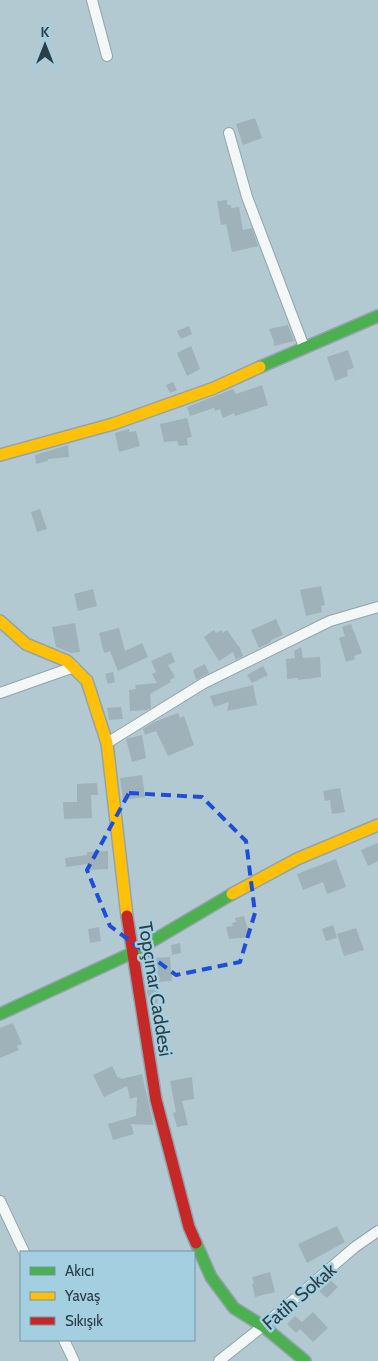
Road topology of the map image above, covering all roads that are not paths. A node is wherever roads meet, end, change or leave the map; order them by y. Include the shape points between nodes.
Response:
1 (92, 0) edge
2 (107, 56) dead end
3 (229, 133) dead end
4 (378, 316) edge
5 (304, 347) junction
6 (0, 455) edge
7 (378, 606) edge
8 (0, 621) edge
9 (74, 667) junction
10 (0, 693) edge
11 (107, 743) junction
12 (378, 825) edge
13 (132, 953) junction
14 (0, 1014) edge
15 (0, 1201) edge
16 (378, 1231) edge
17 (24, 1251) edge
18 (263, 1326) junction
19 (64, 1341) edge
20 (74, 1361) edge
21 (219, 1361) edge
22 (305, 1361) edge

1 - 2 street
3 - 5 street via 247,196
4 - 5 street
5 - 6 street via 214,388 113,424
7 - 11 street via 330,621 204,683
8 - 9 street, Topçınar Caddesi via 26,644
9 - 10 street
9 - 11 street, Topçınar Caddesi via 87,681
11 - 13 street, Topçınar Caddesi
12 - 13 street via 297,859
13 - 14 street
13 - 18 street, Topçınar Caddesi via 156,1100 189,1227 211,1277 234,1308
15 - 17 street
16 - 18 street, Fatih Sokak via 354,1247
18 - 21 street, Fatih Sokak
18 - 22 street, Topçınar Caddesi
19 - 20 street

